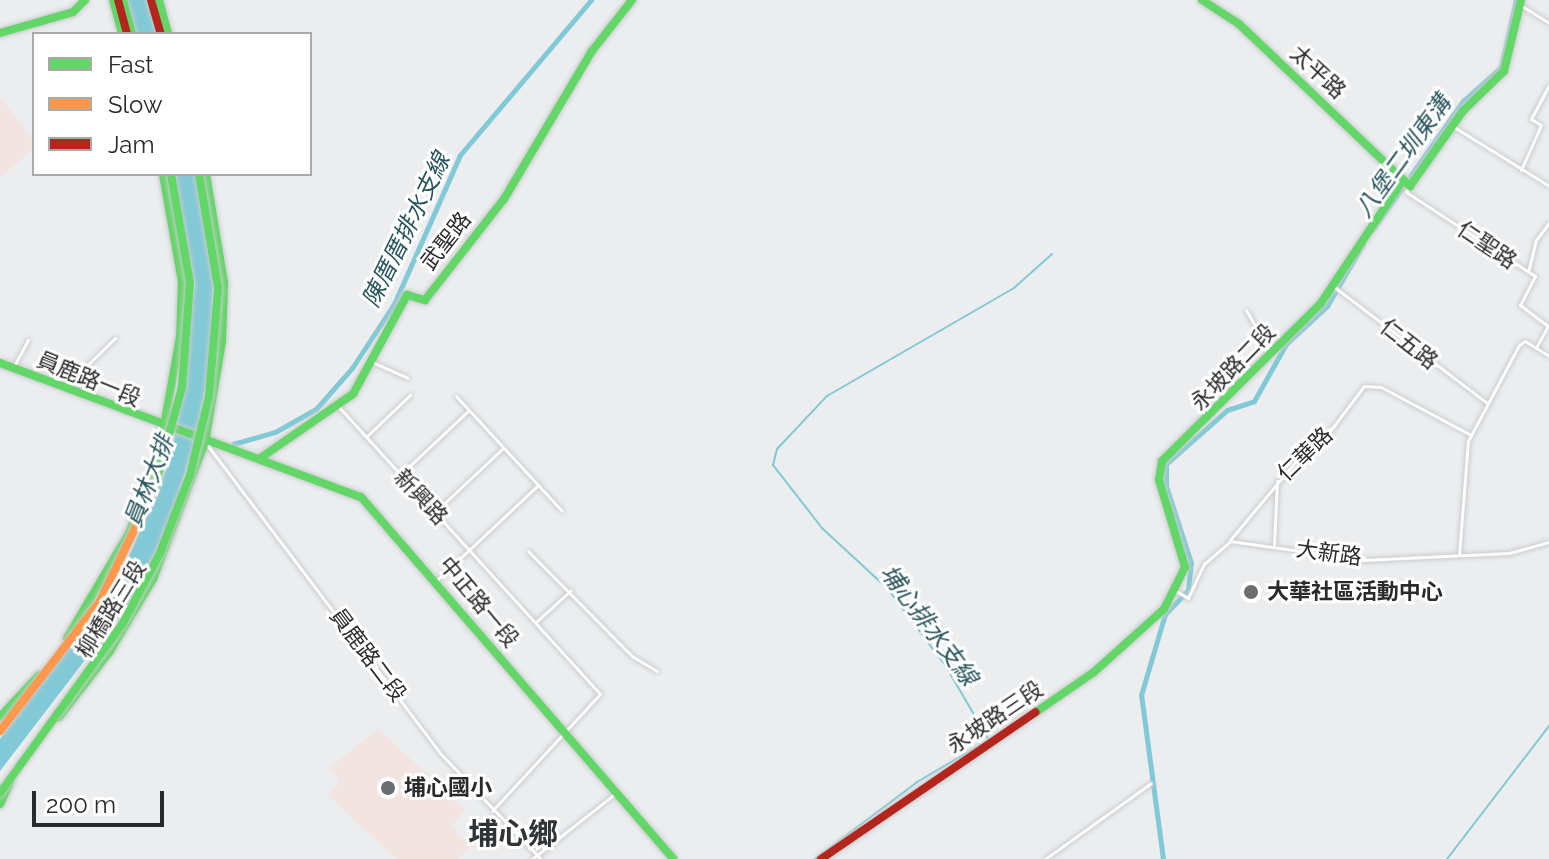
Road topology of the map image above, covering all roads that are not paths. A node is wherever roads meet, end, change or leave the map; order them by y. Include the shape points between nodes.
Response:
1 (85, 0) edge
2 (118, 0) edge
3 (155, 0) edge
4 (632, 0) edge
5 (1202, 0) edge
6 (1519, 2) edge
7 (1549, 23) edge
8 (126, 32) edge
9 (163, 32) edge
10 (0, 33) edge
11 (1549, 85) edge
12 (1453, 126) junction
13 (1521, 170) junction
14 (163, 176) edge
15 (171, 176) edge
16 (199, 176) edge
17 (206, 176) edge
18 (1406, 183) junction
19 (1549, 186) edge
20 (1549, 223) edge
21 (1528, 272) junction
22 (1333, 286) junction
23 (1246, 310) dead end
24 (115, 338) dead end
25 (28, 340) dead end
26 (1536, 348) junction
27 (1271, 353) junction
28 (1549, 356) edge
29 (372, 362) junction
30 (0, 363) edge
31 (13, 368) junction
32 (408, 378) dead end
33 (64, 389) junction
34 (410, 395) dead end
35 (456, 396) dead end
36 (1486, 402) junction
37 (339, 407) junction
38 (467, 412) junction
39 (165, 429) junction
40 (175, 432) joint
41 (1471, 435) junction
42 (365, 437) junction
43 (201, 441) junction
44 (502, 449) junction
45 (259, 459) junction
46 (401, 474) junction
47 (1277, 481) junction
48 (537, 486) junction
49 (562, 511) dead end
50 (435, 512) junction
51 (1230, 541) junction
52 (1549, 542) edge
53 (1274, 545) junction
54 (470, 550) junction
55 (528, 551) dead end
56 (1459, 555) junction
57 (437, 580) junction
58 (571, 590) junction
59 (1178, 592) junction
60 (536, 622) junction
61 (657, 671) dead end
62 (0, 717) edge
63 (0, 731) edge
64 (564, 731) junction
65 (1151, 783) dead end
66 (0, 793) edge
67 (616, 793) junction
68 (0, 804) edge
69 (492, 811) junction
70 (539, 857) edge
71 (532, 859) edge
72 (673, 859) edge
73 (821, 859) edge
74 (1045, 859) edge

1 - 10 main road via 73,12
2 - 8 main road
3 - 9 main road
4 - 29 main road, 武聖路 via 592,51 504,199 425,300 407,295
5 - 18 main road, 太平路 via 1239,24
6 - 7 street
6 - 12 main road, 永坡路二段 via 1504,71
11 - 13 street via 1531,119 1541,125
12 - 13 street
12 - 18 main road, 永坡路二段
13 - 19 street
14 - 39 main road, 柳橋路三段 via 182,282
15 - 63 main road, bridge via 190,283 182,387 164,463 136,536 100,601
16 - 66 main road, bridge via 218,288 209,396 190,475 160,553 123,623
17 - 43 main road, 柳橋路三段 via 224,283 222,341
18 - 21 street, 仁聖路 via 1406,192
18 - 22 main road, 永坡路二段
20 - 21 street via 1536,240
21 - 26 street, 仁聖路 via 1535,276 1520,305 1549,330
22 - 27 main road, 永坡路二段
22 - 36 street, 仁五路
23 - 27 street
24 - 33 street
25 - 31 street
26 - 28 street
26 - 36 street via 1519,345
27 - 59 main road, 永坡路二段 via 1159,468 1184,557
29 - 32 street
29 - 37 main road, 武聖路
30 - 31 main road, 員鹿路一段
31 - 33 main road, 員鹿路一段
33 - 39 main road, 員鹿路一段
34 - 42 street
35 - 38 street
36 - 41 street
37 - 42 street, 新興路
37 - 45 main road, 武聖路
38 - 44 street
38 - 46 street
39 - 40 main road, 員鹿路一段
39 - 62 main road, 柳橋路三段 via 146,495 94,597 54,656
40 - 43 main road, 中正路一段
41 - 47 street, 仁華路 via 1381,387 1364,386 1324,439 1311,443
41 - 56 street
42 - 46 street, 新興路
43 - 45 main road, 中正路一段
43 - 68 main road, 柳橋路三段 via 153,579 110,651 35,746
43 - 69 street, 員鹿路二段 via 440,753
44 - 48 street
44 - 50 street
45 - 57 main road, 中正路一段 via 361,497
46 - 50 street, 新興路
47 - 51 street, 仁華路
47 - 53 street
48 - 49 street
48 - 54 street
50 - 54 street, 新興路
51 - 53 street, 大新路
51 - 59 street via 1204,564 1188,598
52 - 56 street, 大新路 via 1509,553
53 - 56 street, 大新路 via 1363,560
54 - 57 street
54 - 60 street, 新興路
55 - 58 street
57 - 64 main road, 中正路一段
58 - 60 street
58 - 61 street via 632,656
59 - 73 main road, 永坡路三段 via 1094,672
60 - 64 street, 新興路 via 600,694
64 - 67 main road, 中正路一段
64 - 69 street
65 - 74 street
67 - 70 street
67 - 72 main road, 中正路一段
69 - 70 street, 員鹿路二段
70 - 71 street

